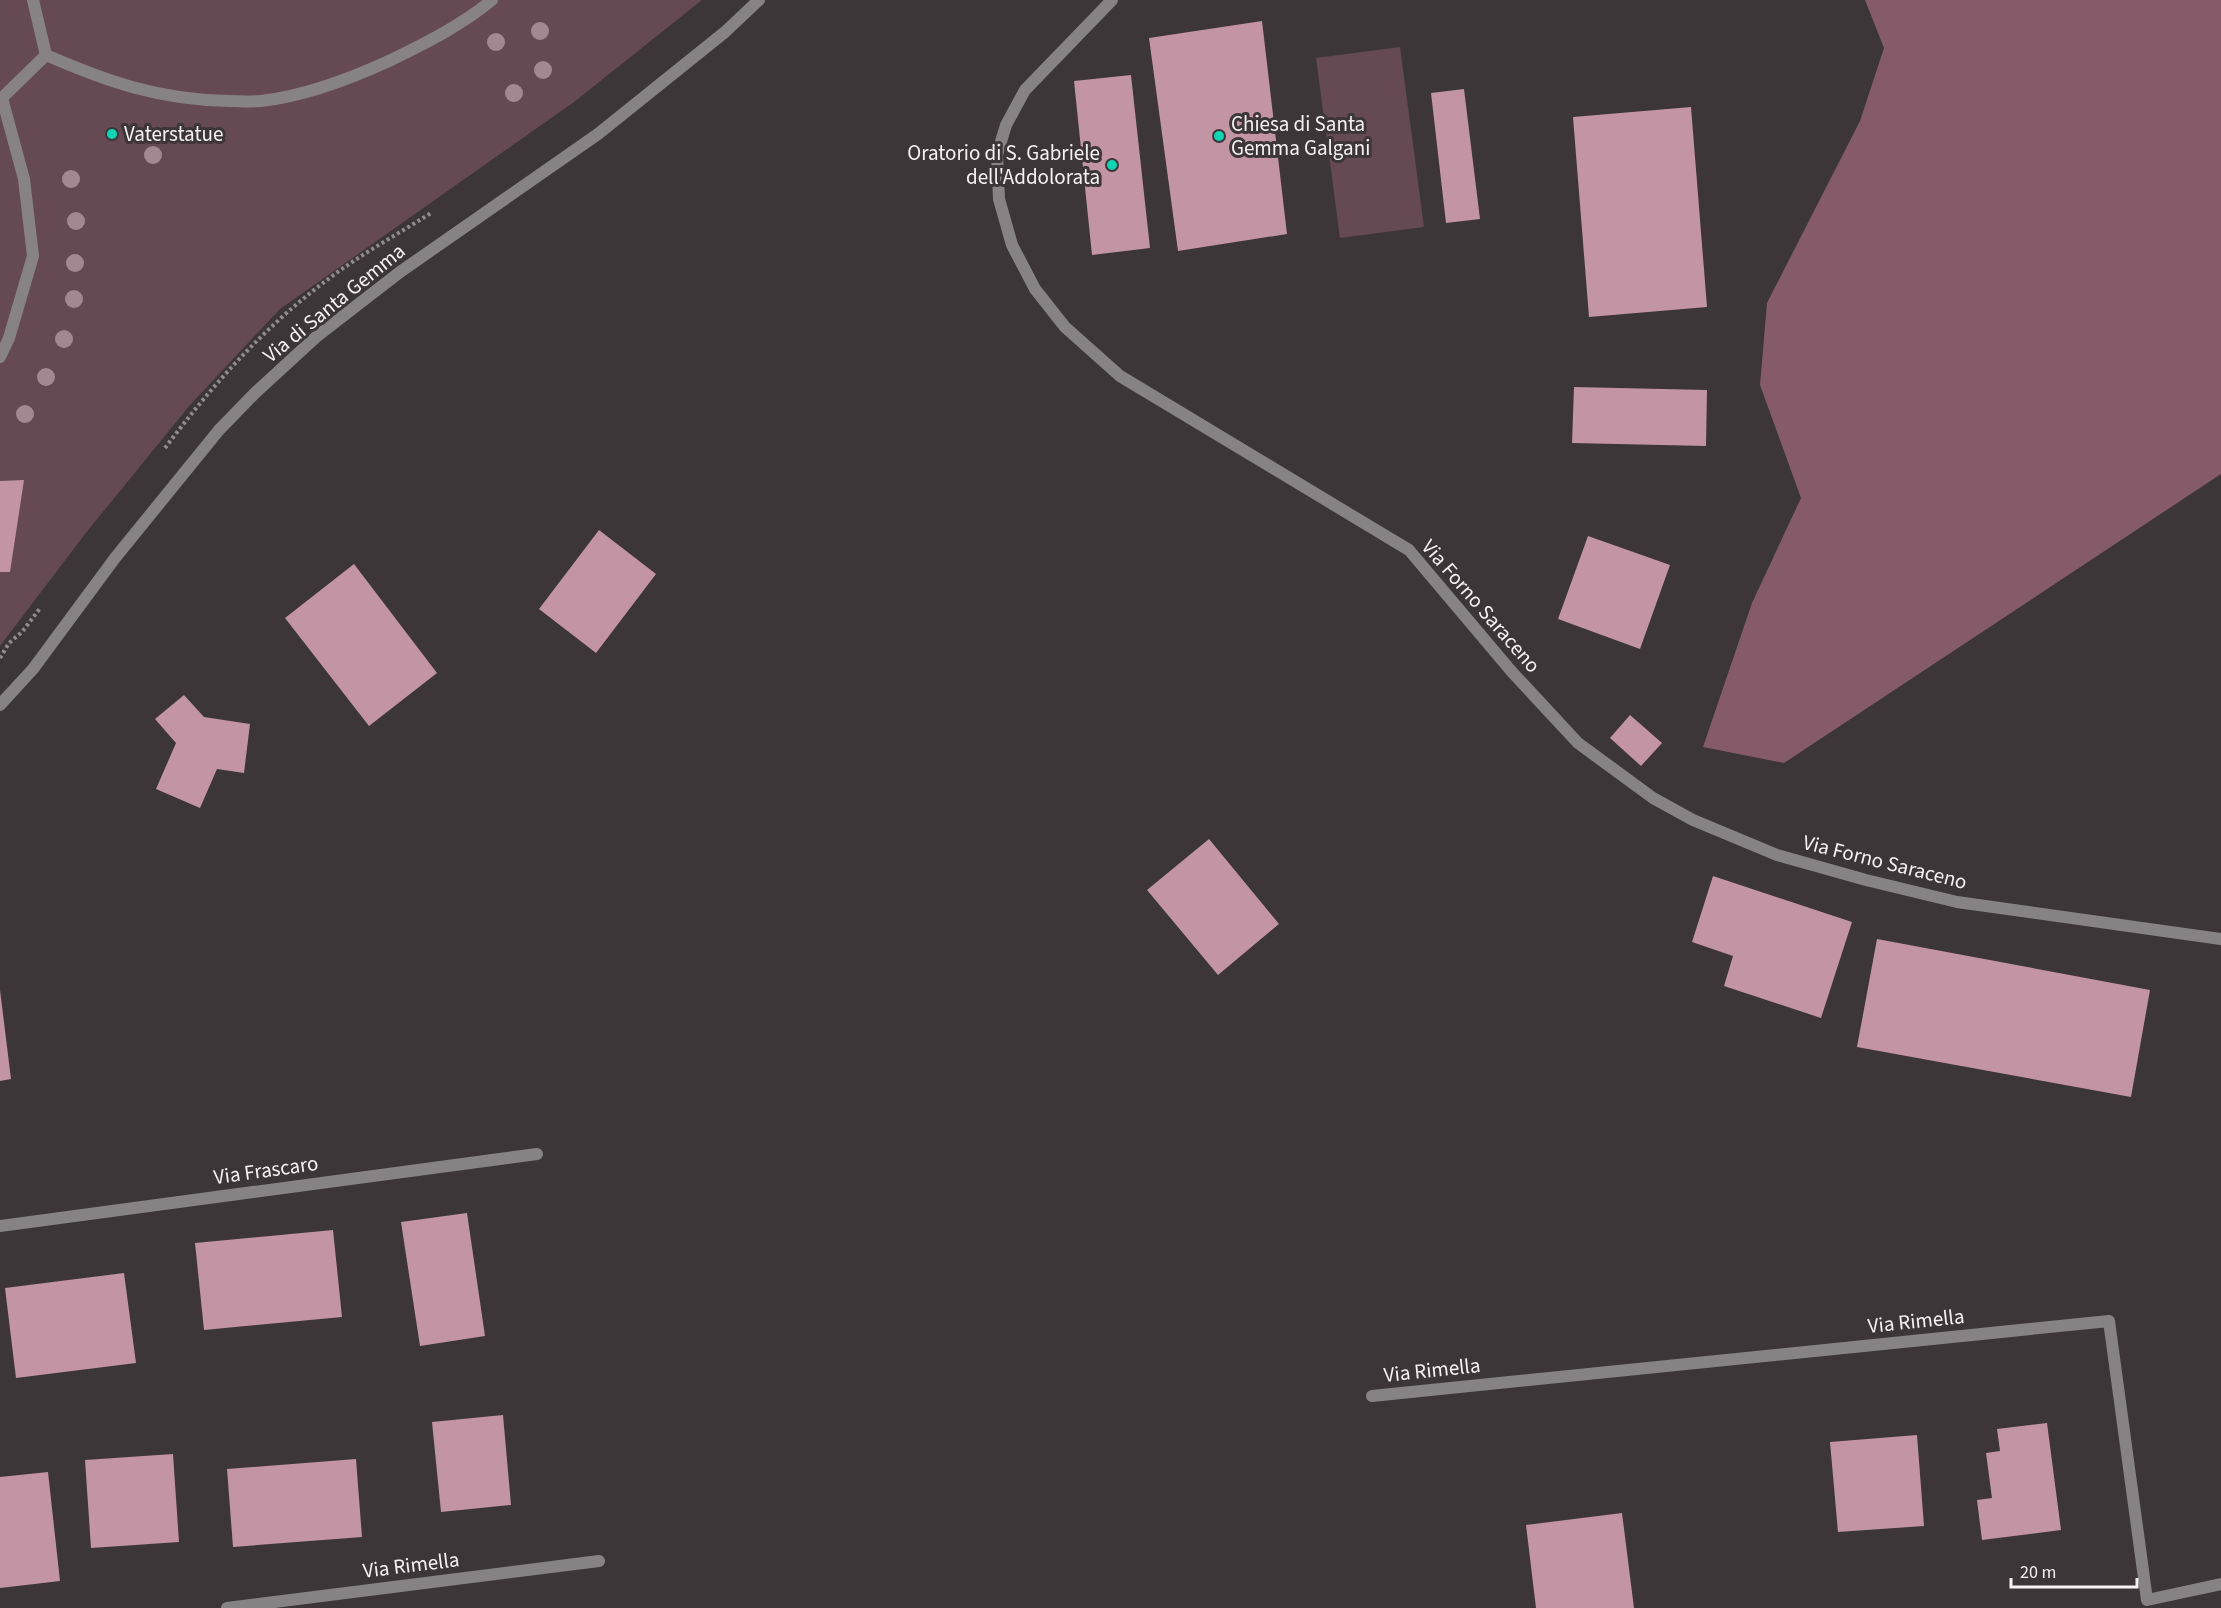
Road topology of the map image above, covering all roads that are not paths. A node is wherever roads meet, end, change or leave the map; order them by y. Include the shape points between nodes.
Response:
1 (33, 0) edge
2 (492, 0) edge
3 (759, 0) edge
4 (1112, 0) edge
5 (46, 55) junction
6 (0, 357) edge
7 (0, 705) edge
8 (2221, 939) edge
9 (537, 1154) dead end
10 (0, 1226) edge
11 (1372, 1396) dead end
12 (599, 1561) dead end
13 (2221, 1584) edge
14 (227, 1608) edge

1 - 5 street
2 - 5 street via 420,46 364,72 313,91 260,101 206,100 155,93 98,78
3 - 7 street, Via di Santa Gemma via 598,134 400,272 316,337 255,393 219,430 115,558 33,669
4 - 8 street, Via Forno Saraceno via 1025,90 1006,125 997,155 999,199 1005,222 1012,245 1035,289 1065,327 1119,376 1409,550 1578,743 1653,798 1692,820 1777,855 1946,899
5 - 6 street via 2,98 24,179 33,256
9 - 10 street, Via Frascaro
11 - 13 street, Via Rimella via 2109,1321 2147,1600
12 - 14 street, Via Rimella

